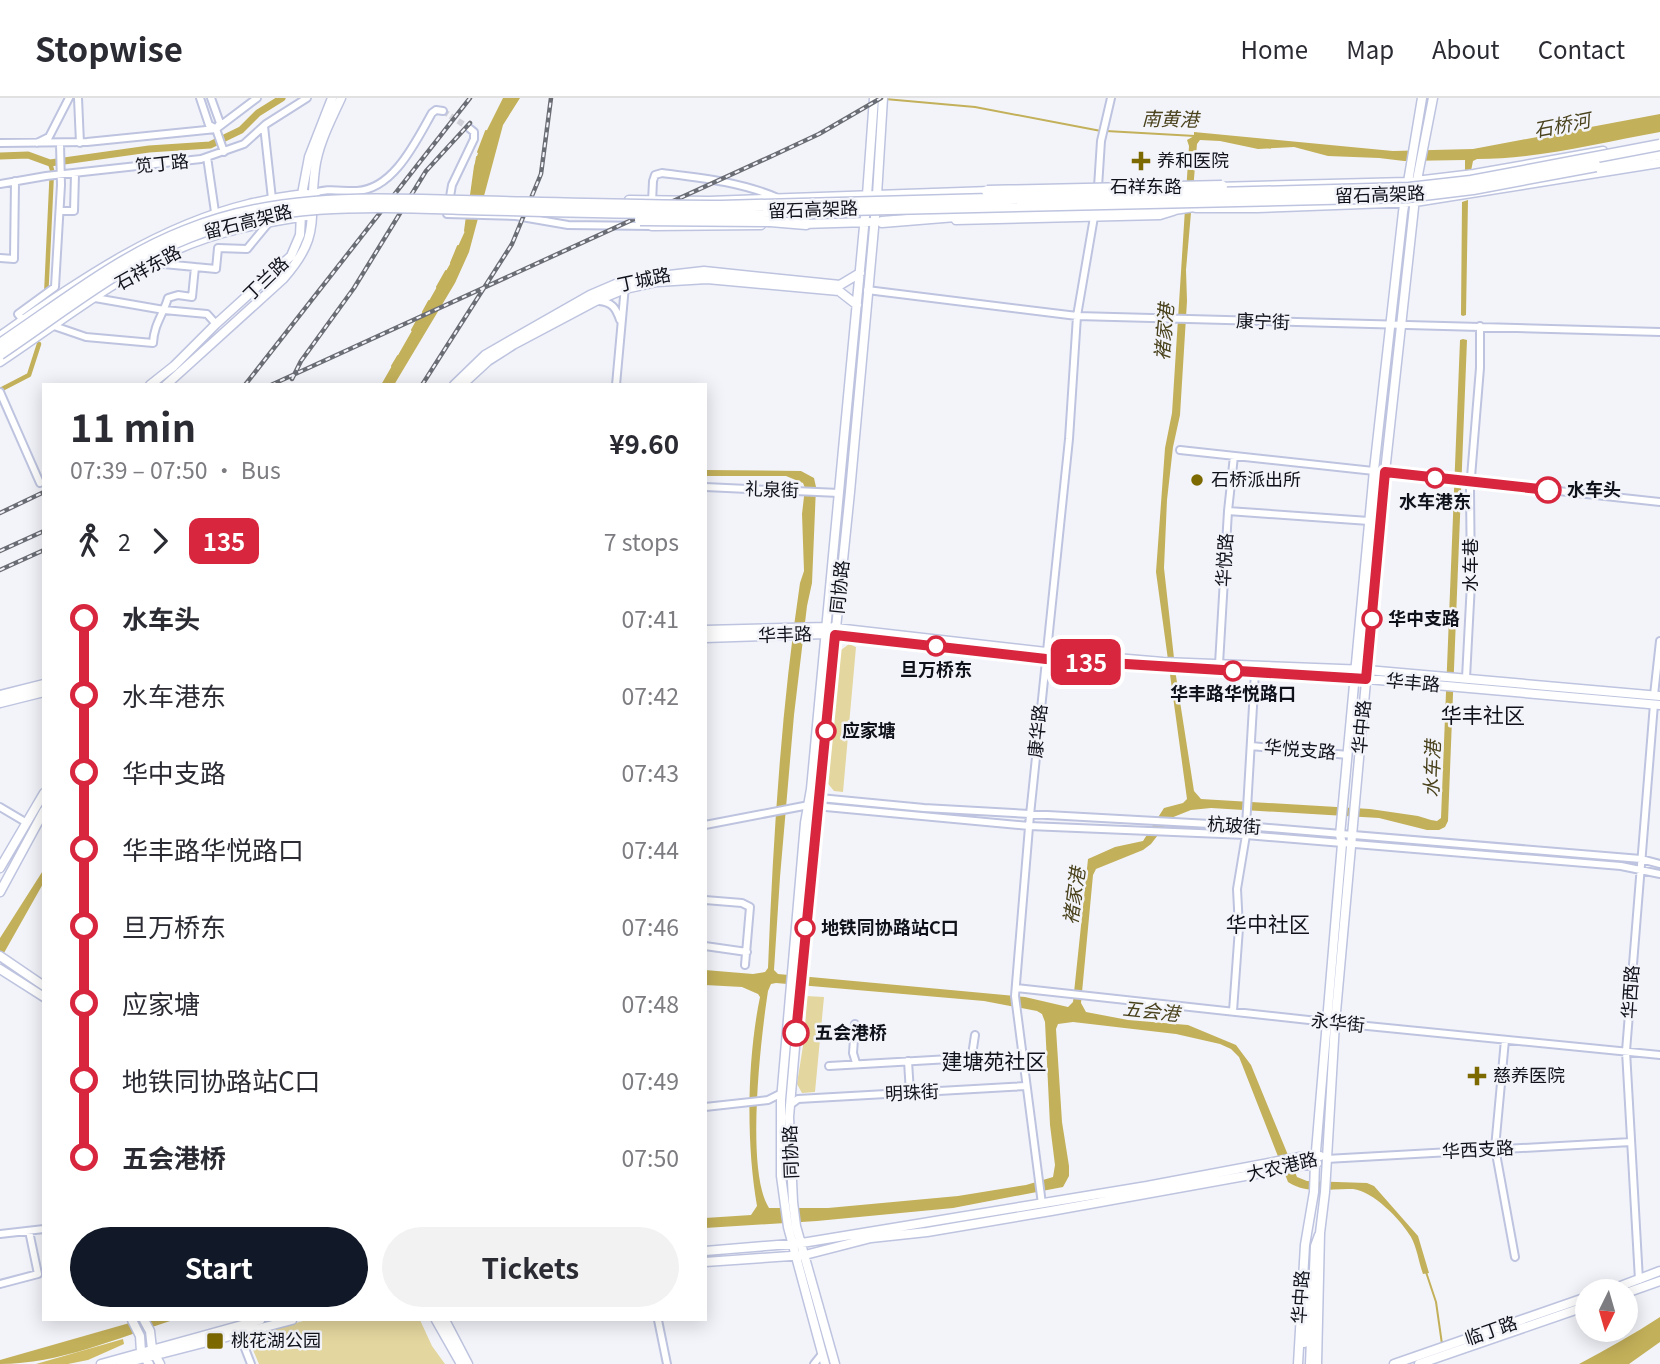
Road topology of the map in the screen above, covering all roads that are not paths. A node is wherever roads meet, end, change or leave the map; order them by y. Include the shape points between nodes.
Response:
1 (69, 98) edge
2 (78, 98) edge
3 (200, 98) edge
4 (211, 98) edge
5 (257, 98) edge
6 (307, 98) edge
7 (332, 98) edge
8 (341, 98) edge
9 (1111, 98) edge
10 (1422, 98) edge
11 (1433, 98) edge
12 (878, 100) edge
13 (443, 111) dead end
14 (264, 126) junction
15 (469, 128) dead end
16 (218, 132) junction
17 (0, 143) edge
18 (80, 143) junction
19 (1660, 143) edge
20 (34, 144) junction
21 (60, 147) junction
22 (224, 149) junction
23 (1660, 154) edge
24 (207, 158) junction
25 (1660, 161) edge
26 (1596, 166) junction
27 (59, 173) junction
28 (75, 174) junction
29 (1418, 180) junction
30 (15, 181) junction
31 (1408, 182) junction
32 (0, 184) edge
33 (1098, 187) junction
34 (1299, 190) junction
35 (987, 191) junction
36 (302, 194) junction
37 (313, 194) junction
38 (872, 195) junction
39 (272, 199) junction
40 (779, 199) junction
41 (1229, 199) junction
42 (629, 200) joint
43 (652, 200) junction
44 (1405, 202) junction
45 (1415, 202) junction
46 (504, 206) junction
47 (60, 211) junction
48 (215, 212) junction
49 (313, 215) junction
50 (301, 217) junction
51 (1094, 217) junction
52 (271, 220) junction
53 (878, 222) junction
54 (864, 223) junction
55 (806, 224) junction
56 (652, 226) junction
57 (0, 258) edge
58 (151, 262) junction
59 (195, 267) junction
60 (860, 273) junction
61 (625, 285) junction
62 (867, 290) junction
63 (96, 298) junction
64 (596, 300) junction
65 (857, 305) junction
66 (164, 310) junction
67 (1077, 316) junction
68 (23, 320) junction
69 (1391, 323) junction
70 (1402, 323) junction
71 (216, 324) junction
72 (622, 325) junction
73 (54, 326) junction
74 (1480, 326) junction
75 (1660, 332) edge
76 (0, 336) edge
77 (0, 344) edge
78 (0, 354) edge
79 (0, 362) edge
80 (153, 383) edge
81 (168, 383) edge
82 (456, 383) edge
83 (464, 383) edge
84 (616, 383) edge
85 (2, 395) edge
86 (1180, 450) dead end
87 (1234, 456) junction
88 (1374, 470) junction
89 (1385, 472) junction
90 (1466, 481) junction
91 (40, 483) dead end
92 (707, 487) edge
93 (839, 493) junction
94 (1660, 502) edge
95 (1228, 511) junction
96 (1369, 522) junction
97 (707, 630) edge
98 (831, 631) junction
99 (787, 632) junction
100 (707, 638) edge
101 (1660, 641) edge
102 (1046, 656) junction
103 (1219, 664) junction
104 (1178, 665) junction
105 (1255, 672) junction
106 (1356, 674) junction
107 (1367, 674) junction
108 (1460, 681) junction
109 (42, 684) edge
110 (42, 692) edge
111 (0, 695) edge
112 (1657, 700) edge
113 (0, 703) edge
114 (1251, 746) junction
115 (1348, 755) junction
116 (42, 797) edge
117 (816, 803) junction
118 (0, 807) edge
119 (42, 815) edge
120 (1030, 815) junction
121 (27, 823) junction
122 (707, 825) edge
123 (1030, 826) junction
124 (1246, 826) junction
125 (1246, 835) junction
126 (1346, 840) junction
127 (1641, 859) junction
128 (1660, 864) edge
129 (0, 869) edge
130 (1640, 870) junction
131 (1660, 874) edge
132 (0, 892) edge
133 (707, 900) edge
134 (707, 946) edge
135 (747, 952) junction
136 (2, 957) edge
137 (746, 965) dead end
138 (0, 969) edge
139 (41, 991) edge
140 (1016, 992) junction
141 (1233, 1011) junction
142 (1331, 1022) junction
143 (855, 1024) dead end
144 (975, 1035) dead end
145 (1505, 1040) junction
146 (1626, 1051) junction
147 (1660, 1055) edge
148 (908, 1061) junction
149 (856, 1063) junction
150 (829, 1066) dead end
151 (1026, 1086) junction
152 (786, 1093) junction
153 (910, 1093) junction
154 (798, 1099) junction
155 (768, 1100) junction
156 (790, 1105) junction
157 (707, 1107) edge
158 (780, 1107) junction
159 (1631, 1142) junction
160 (1495, 1149) junction
161 (1316, 1159) junction
162 (1326, 1159) junction
163 (1273, 1167) junction
164 (789, 1202) junction
165 (1042, 1204) junction
166 (42, 1229) edge
167 (1308, 1230) junction
168 (29, 1231) junction
169 (1320, 1233) junction
170 (0, 1234) edge
171 (797, 1243) junction
172 (1312, 1246) junction
173 (707, 1251) edge
174 (801, 1256) junction
175 (1514, 1257) dead end
176 (707, 1262) edge
177 (1660, 1271) edge
178 (1639, 1280) joint
179 (1660, 1280) edge
180 (0, 1284) edge
181 (1638, 1288) edge
182 (1575, 1301) edge
183 (1575, 1310) edge
184 (132, 1321) edge
185 (144, 1321) edge
186 (257, 1321) edge
187 (288, 1321) edge
188 (437, 1321) edge
189 (446, 1321) edge
190 (658, 1321) edge
191 (239, 1333) junction
192 (153, 1352) junction
193 (822, 1354) junction
194 (145, 1358) edge
195 (101, 1364) edge
196 (121, 1364) edge
197 (160, 1364) edge
198 (251, 1364) edge
199 (461, 1364) edge
200 (468, 1364) edge
201 (667, 1364) edge
202 (814, 1364) edge
203 (825, 1364) edge
204 (835, 1364) edge
205 (1298, 1364) edge
206 (1304, 1364) edge
207 (1310, 1364) edge
208 (1317, 1364) edge
209 (1394, 1364) edge
210 (1419, 1364) edge

1 - 20 street via 49,137
2 - 18 street
3 - 16 street via 209,125
4 - 16 street via 220,122
5 - 16 street
6 - 14 street, 笕丁路
7 - 36 main road, 丁兰路 via 309,157
8 - 37 main road, 丁兰路 via 318,152
9 - 33 street via 1101,141
10 - 31 main road, 华中路
11 - 29 main road, 华中路
12 - 38 main road, 同协路
13 - 37 street via 432,113 401,162 378,185
14 - 22 street, 笕丁路 via 244,144
14 - 39 street
15 - 56 street via 474,139 452,185 447,214 516,216 568,225
16 - 18 street
16 - 22 street
17 - 20 street
18 - 21 street
19 - 29 main road, 石祥东路
19 - 34 highway, 留石高架路, bridge via 1471,181 1409,188
20 - 21 street
21 - 27 street
22 - 24 street, 笕丁路
23 - 26 highway, 留石高架路
24 - 28 street, 笕丁路
24 - 48 street
25 - 26 highway
25 - 45 main road, 石祥东路
26 - 41 highway, 留石高架路, bridge via 1407,197
27 - 28 street, 笕丁路
27 - 30 street, 笕丁路
27 - 47 street
28 - 47 street via 74,211
29 - 31 main road, 石祥东路
29 - 45 main road, 华中路
30 - 32 street, 笕丁路
30 - 57 street via 14,258
31 - 33 main road, 石祥东路, bridge
31 - 44 main road, 华中路
33 - 35 main road, 石祥东路
34 - 35 highway, bridge via 1217,185
34 - 46 highway, 留石高架路, bridge via 721,206
35 - 38 main road, 石祥东路
36 - 37 main road, 石祥东路
36 - 39 main road, 石祥东路
36 - 50 main road, 丁兰路
37 - 49 main road, 丁兰路
38 - 40 main road, 石祥东路
38 - 53 main road, 同协路
38 - 54 main road, 同协路
39 - 48 main road, 石祥东路
40 - 43 main road, 石祥东路
40 - 43 street via 729,182 662,173 655,175
41 - 46 highway, 留石高架路, bridge via 631,214
41 - 53 highway, bridge via 1174,209
42 - 43 main road, 石祥东路
42 - 46 highway, bridge via 547,199
43 - 56 street
44 - 45 main road, 石祥东路
44 - 51 main road, 石祥东路 via 1193,208 1160,215
44 - 69 main road, 华中路
45 - 70 main road, 华中路
46 - 55 highway, bridge via 605,219
46 - 77 highway, 留石高架路, bridge via 345,198 259,208 222,218 138,253
46 - 78 highway, 留石高架路, bridge via 319,207 223,225 133,265
47 - 68 street via 55,288 18,314
48 - 68 main road, 石祥东路 via 140,244
49 - 50 main road, 石祥东路
49 - 81 main road, 丁兰路 via 300,260
50 - 52 main road, 石祥东路
50 - 71 main road, 丁兰路 via 300,235 291,256
51 - 53 main road, 石祥东路
51 - 67 street, 康华路
52 - 58 main road, 石祥东路 via 207,238
52 - 59 street via 247,249 218,248 216,269
53 - 54 main road, 石祥东路
53 - 62 main road, 同协路
54 - 55 main road, 石祥东路
54 - 60 main road, 同协路
55 - 56 main road, 石祥东路
58 - 59 street
58 - 63 main road, 石祥东路
59 - 66 street via 192,297 168,298
60 - 61 main road, 丁城路 via 839,285 704,271
60 - 65 main road, 同协路
61 - 64 main road, 丁城路
61 - 65 main road, 丁城路 via 707,279 839,291
61 - 72 street
61 - 82 main road, 丁城路 via 590,295 485,355
62 - 67 street, 康宁街
62 - 98 main road, 同协路
63 - 66 street
63 - 73 main road, 石祥东路
64 - 72 street via 615,308
64 - 83 main road, 丁城路 via 513,345
65 - 93 main road, 同协路
66 - 71 street via 207,314
66 - 73 street via 154,327 153,343 86,337
67 - 69 street, 康宁街
67 - 102 street, 康华路
68 - 76 main road, 石祥东路
69 - 70 street, 康宁街
69 - 88 main road, 华中路
70 - 74 street, 康宁街
70 - 89 main road, 华中路
71 - 80 main road, 丁兰路
72 - 84 street
73 - 79 main road, 石祥东路
74 - 75 street, 康宁街
74 - 90 street, 水车巷 via 1480,368
85 - 91 street
86 - 87 street
87 - 88 street
87 - 95 street, 华悦路
88 - 89 street
88 - 96 main road, 华中路
89 - 90 street
89 - 107 main road, 华中路
90 - 94 street
90 - 108 street, 水车巷 via 1471,583
92 - 93 street, 礼泉街
93 - 98 main road, 同协路
95 - 96 street
95 - 103 street, 华悦路
96 - 106 main road, 华中路
97 - 99 main road, 华丰路
98 - 99 main road, 华丰路
98 - 102 main road, 华丰路
98 - 117 main road, 同协路
99 - 100 main road, 华丰路
101 - 112 street, 华西路
102 - 104 main road, 华丰路
102 - 120 street, 康华路
103 - 104 main road, 华丰路
103 - 106 main road, 华丰路
104 - 105 main road, 华丰路
105 - 106 main road, 华丰路
105 - 114 street
106 - 107 main road, 华丰路
106 - 115 main road, 华中路
107 - 108 main road, 华丰路
107 - 126 main road, 华中路 via 1354,820
108 - 112 main road, 华丰路
109 - 111 main road
110 - 113 main road
112 - 127 street, 华西路
114 - 115 street, 华悦支路
114 - 124 street
115 - 126 main road, 华中路 via 1342,820
116 - 121 main road
117 - 120 street, 杭玻街
117 - 122 street, 杭玻街
117 - 123 street, 杭玻街
117 - 152 main road, 同协路 via 805,823
118 - 121 street
119 - 132 main road
120 - 123 street, 康华路
120 - 124 street, 杭玻街
121 - 129 main road
123 - 125 street, 杭玻街
123 - 140 street, 康华路
124 - 126 street, 杭玻街
125 - 126 street, 杭玻街
125 - 141 street via 1237,889
126 - 127 street, 杭玻街
126 - 130 street, 杭玻街
126 - 142 main road, 华中路
127 - 128 street, 杭玻街
127 - 130 street, 华西路
130 - 131 street, 杭玻街
130 - 146 street, 华西路
133 - 135 street via 750,907
134 - 135 street
135 - 137 street
136 - 139 main road
138 - 139 main road
140 - 141 street, 永华街 via 1070,993
140 - 151 street, 康华路
141 - 142 street, 永华街
142 - 145 street, 永华街
142 - 161 main road, 华中路
142 - 162 main road, 华中路
143 - 149 street
144 - 148 street via 972,1055 967,1058
145 - 146 street, 永华街
145 - 160 street
146 - 147 street, 永华街
146 - 159 street, 华西路
148 - 149 street
148 - 153 street
149 - 150 street
151 - 153 street, 明珠街
151 - 165 street, 康华路
152 - 154 street
152 - 155 street
152 - 156 main road, 同协路
152 - 158 main road, 同协路
153 - 154 street, 明珠街
154 - 156 street
155 - 157 street
155 - 158 street
156 - 164 main road, 同协路
158 - 164 main road, 同协路 via 781,1172
159 - 160 street, 华西支路
159 - 178 street, 华西路
160 - 162 street, 华西支路
160 - 175 street
161 - 162 main road, 大农港路
161 - 163 main road, 大农港路
161 - 167 main road, 华中路
162 - 169 main road, 华中路
163 - 165 main road, 大农港路
163 - 174 main road, 大农港路 via 989,1222 871,1238
164 - 171 main road, 同协路
165 - 171 main road, 大农港路
166 - 168 street
167 - 172 main road, 华中路
167 - 205 main road, 华中路
168 - 170 street
168 - 180 street via 38,1274
169 - 172 main road, 华中路
169 - 208 main road, 华中路
171 - 173 main road, 大农港路
171 - 174 main road, 同协路
172 - 206 main road, 华中路
172 - 207 main road, 华中路
174 - 176 main road, 大农港路
174 - 193 main road, 同协路
174 - 204 main road, 同协路
177 - 178 main road
179 - 181 main road
182 - 209 main road, 临丁路
183 - 210 main road, 临丁路
184 - 194 main road
185 - 192 main road
186 - 192 main road
187 - 191 main road
188 - 199 main road
189 - 200 main road
190 - 201 street
191 - 192 main road
191 - 198 street
192 - 194 main road
192 - 197 main road
193 - 202 street
193 - 203 main road, 同协路
194 - 195 main road
194 - 196 main road

